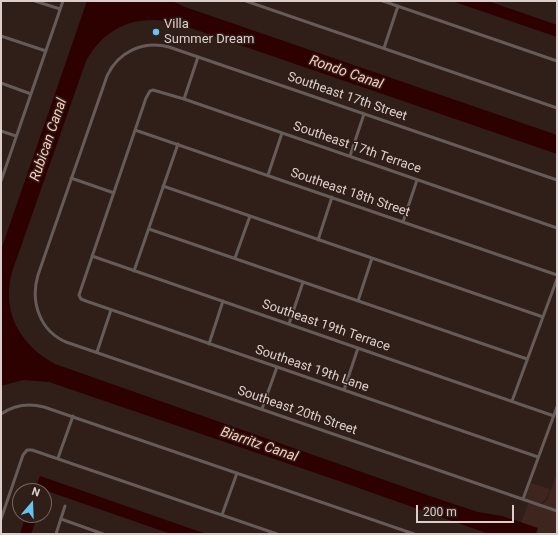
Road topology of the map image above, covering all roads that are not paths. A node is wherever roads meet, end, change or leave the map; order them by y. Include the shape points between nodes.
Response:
1 (35, 1) edge
2 (63, 1) edge
3 (246, 1) edge
4 (383, 1) edge
5 (398, 6) junction
6 (60, 10) junction
7 (1, 36) edge
8 (384, 48) junction
9 (46, 51) junction
10 (198, 57) junction
11 (557, 61) edge
12 (1, 83) edge
13 (31, 94) junction
14 (184, 99) junction
15 (557, 108) edge
16 (364, 114) junction
17 (136, 130) junction
18 (1, 131) edge
19 (282, 133) junction
20 (16, 136) junction
21 (178, 144) junction
22 (350, 156) junction
23 (268, 175) junction
24 (71, 178) junction
25 (1, 179) edge
26 (417, 180) junction
27 (557, 180) edge
28 (163, 186) junction
29 (114, 193) junction
30 (332, 198) junction
31 (250, 216) junction
32 (403, 222) junction
33 (557, 228) edge
34 (149, 229) junction
35 (318, 240) junction
36 (92, 256) junction
37 (235, 258) junction
38 (372, 258) junction
39 (134, 271) junction
40 (557, 275) edge
41 (557, 279) edge
42 (303, 282) junction
43 (358, 301) junction
44 (223, 302) junction
45 (111, 310) junction
46 (543, 317) junction
47 (289, 324) junction
48 (209, 344) junction
49 (358, 348) junction
50 (96, 352) junction
51 (527, 359) junction
52 (277, 367) junction
53 (344, 390) junction
54 (512, 401) junction
55 (557, 407) edge
56 (262, 409) junction
57 (1, 414) edge
58 (72, 416) junction
59 (554, 416) junction
60 (538, 457) junction
61 (58, 458) junction
62 (237, 473) junction
63 (523, 499) junction
64 (66, 506) dead end
65 (557, 511) edge
66 (222, 515) junction
67 (1, 519) edge
68 (61, 519) junction
69 (56, 534) edge
70 (103, 534) edge
71 (276, 534) edge
72 (414, 534) edge

1 - 6 street
2 - 6 street
3 - 8 street
4 - 5 street
5 - 8 street
5 - 11 street
6 - 9 street
7 - 9 street
8 - 15 street
9 - 13 street
10 - 14 street
10 - 16 street, Southeast 17th Street
10 - 24 street, Southeast 17th Street via 169,47 141,46 129,51 115,63 106,76
12 - 13 street
13 - 20 street
14 - 17 street, Southeast 17th Terrace via 157,90 150,91
14 - 19 street, Southeast 17th Terrace
16 - 22 street
16 - 27 street, Southeast 17th Street
17 - 21 street, Southeast 18th Street
17 - 29 street
18 - 20 street
19 - 22 street, Southeast 17th Terrace
19 - 23 street
20 - 25 street
21 - 23 street, Southeast 18th Street
21 - 28 street
22 - 26 street, Southeast 17th Terrace
23 - 30 street, Southeast 18th Street
24 - 29 street
24 - 50 street, Southeast 20th Street via 36,282 35,301 40,316 60,339
26 - 32 street
26 - 33 street, Southeast 17th Terrace
28 - 31 street
28 - 34 street
29 - 36 street
30 - 32 street, Southeast 18th Street
30 - 35 street
31 - 35 street
31 - 37 street
32 - 40 street, Southeast 18th Street
34 - 37 street
34 - 39 street
35 - 38 street
36 - 39 street, Southeast 19th Terrace
36 - 45 street, Southeast 19th Lane via 80,297
37 - 42 street
38 - 43 street
38 - 46 street
39 - 44 street, Southeast 19th Terrace
41 - 46 street
42 - 43 street
42 - 47 street
43 - 51 street
44 - 47 street, Southeast 19th Terrace
44 - 48 street
45 - 48 street, Southeast 19th Lane
45 - 50 street
46 - 51 street
47 - 49 street, Southeast 19th Terrace
48 - 52 street, Southeast 19th Lane
49 - 53 street
49 - 54 street, Southeast 19th Terrace
50 - 56 street, Southeast 20th Street
51 - 54 street
52 - 53 street, Southeast 19th Lane
52 - 56 street
53 - 60 street, Southeast 19th Lane
54 - 59 street, Southeast 19th Terrace
55 - 59 street
56 - 63 street, Southeast 20th Street
57 - 58 street via 18,406 35,405
58 - 61 street
58 - 62 street
59 - 60 street
60 - 63 street
61 - 66 street
61 - 67 street via 27,450
62 - 66 street
62 - 72 street
63 - 65 street, Southeast 20th Street
64 - 68 street
66 - 71 street
68 - 69 street
68 - 70 street

